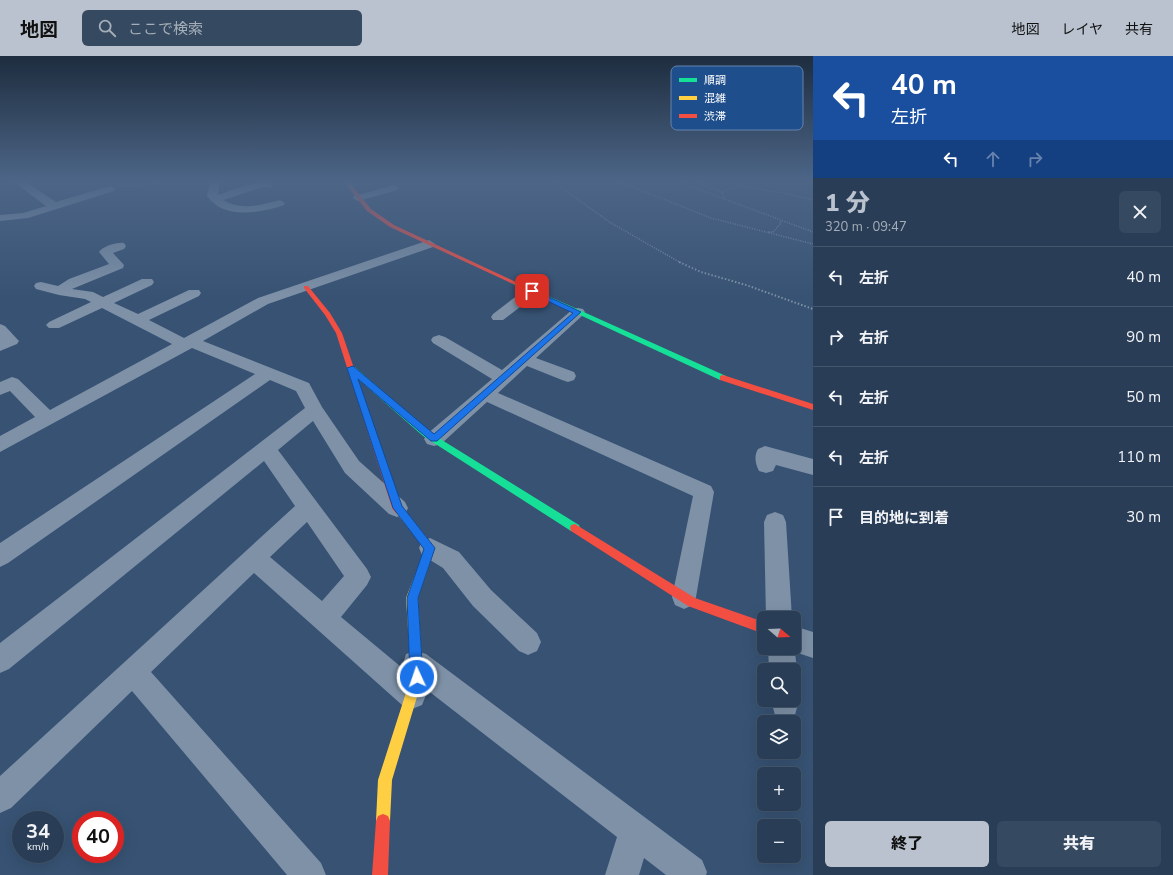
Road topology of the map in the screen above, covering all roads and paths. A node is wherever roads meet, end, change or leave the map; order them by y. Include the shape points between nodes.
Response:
1 (384, 220) edge
2 (607, 220) edge
3 (720, 220) edge
4 (778, 220) joint
5 (765, 232) junction
6 (813, 232) edge
7 (428, 244) junction
8 (813, 244) edge
9 (120, 246) dead end
10 (147, 282) dead end
11 (41, 286) dead end
12 (306, 287) junction
13 (59, 291) junction
14 (532, 291) junction
15 (194, 293) dead end
16 (104, 302) junction
17 (813, 309) edge
18 (578, 312) junction
19 (498, 317) dead end
20 (136, 321) junction
21 (54, 325) dead end
22 (0, 329) edge
23 (439, 340) dead end
24 (189, 343) junction
25 (0, 346) edge
26 (524, 359) junction
27 (351, 368) junction
28 (268, 373) junction
29 (568, 376) dead end
30 (503, 378) junction
31 (0, 390) edge
32 (485, 394) junction
33 (813, 407) edge
34 (315, 410) junction
35 (48, 419) junction
36 (434, 439) junction
37 (0, 445) edge
38 (266, 449) junction
39 (766, 465) dead end
40 (813, 467) edge
41 (308, 507) junction
42 (397, 508) junction
43 (775, 522) dead end
44 (430, 548) junction
45 (0, 556) edge
46 (254, 558) junction
47 (684, 597) junction
48 (780, 611) edge
49 (323, 618) junction
50 (757, 625) edge
51 (801, 641) edge
52 (528, 642) dead end
53 (813, 645) edge
54 (0, 660) edge
55 (416, 664) junction
56 (133, 672) junction
57 (412, 695) junction
58 (0, 797) edge
59 (636, 830) junction
60 (690, 872) dead end
61 (309, 875) edge
62 (380, 875) edge
63 (622, 875) edge

1 - 7 street
2 - 17 path via 675,260 701,272
3 - 5 path
4 - 5 path via 781,223 773,232
4 - 6 path
5 - 8 path
7 - 12 street
7 - 14 street
9 - 13 street via 105,252 118,265 74,282
10 - 16 street
11 - 13 street
12 - 24 street via 263,301
12 - 27 street via 328,314 339,333
13 - 16 street via 88,295
14 - 18 street
14 - 19 street
15 - 20 street
16 - 20 street
16 - 21 street
18 - 26 street
18 - 33 street via 719,376
20 - 24 street
22 - 25 street via 11,341
23 - 30 street
24 - 28 street
24 - 35 street
26 - 29 street
26 - 30 street
27 - 36 street
27 - 42 street
28 - 34 street via 303,387
28 - 45 street
30 - 32 street
31 - 35 street via 12,383
32 - 36 street
32 - 47 street via 704,492
34 - 38 street
34 - 42 street via 352,467
35 - 37 street
36 - 47 street
38 - 41 street
38 - 54 street
39 - 40 street via 765,454
41 - 46 street
41 - 49 street via 359,577
42 - 44 street
43 - 48 street
44 - 52 street via 451,560 482,598
44 - 55 street via 412,598
46 - 49 street
46 - 56 street
47 - 50 street
49 - 57 street
51 - 53 street
55 - 57 street via 417,677
55 - 59 street
56 - 58 street
56 - 61 street
57 - 62 street via 385,780
59 - 60 street
59 - 63 street

